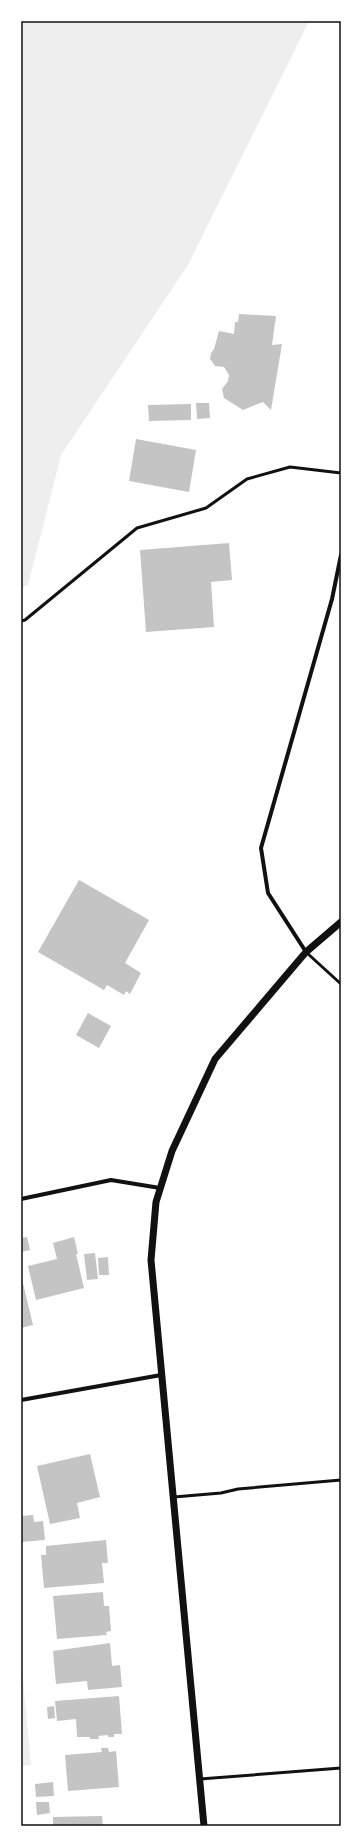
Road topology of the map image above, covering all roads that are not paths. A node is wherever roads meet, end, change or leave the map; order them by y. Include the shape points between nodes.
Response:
1 (341, 473) edge
2 (341, 555) edge
3 (21, 621) edge
4 (341, 922) edge
5 (306, 952) junction
6 (341, 984) edge
7 (160, 1188) junction
8 (21, 1199) edge
9 (161, 1376) junction
10 (21, 1400) edge
11 (341, 1480) edge
12 (172, 1498) junction
13 (341, 1768) edge
14 (200, 1779) junction
15 (204, 1826) edge

1 - 3 lane via 290,467 247,479 206,508 137,528
2 - 5 street via 332,598 261,848 268,893
4 - 5 street
5 - 6 lane
5 - 7 street via 215,1059 172,1151
7 - 8 street via 111,1180
7 - 9 street via 156,1202 151,1260
9 - 10 street
9 - 12 street
11 - 12 lane
12 - 14 street
13 - 14 lane
14 - 15 street

